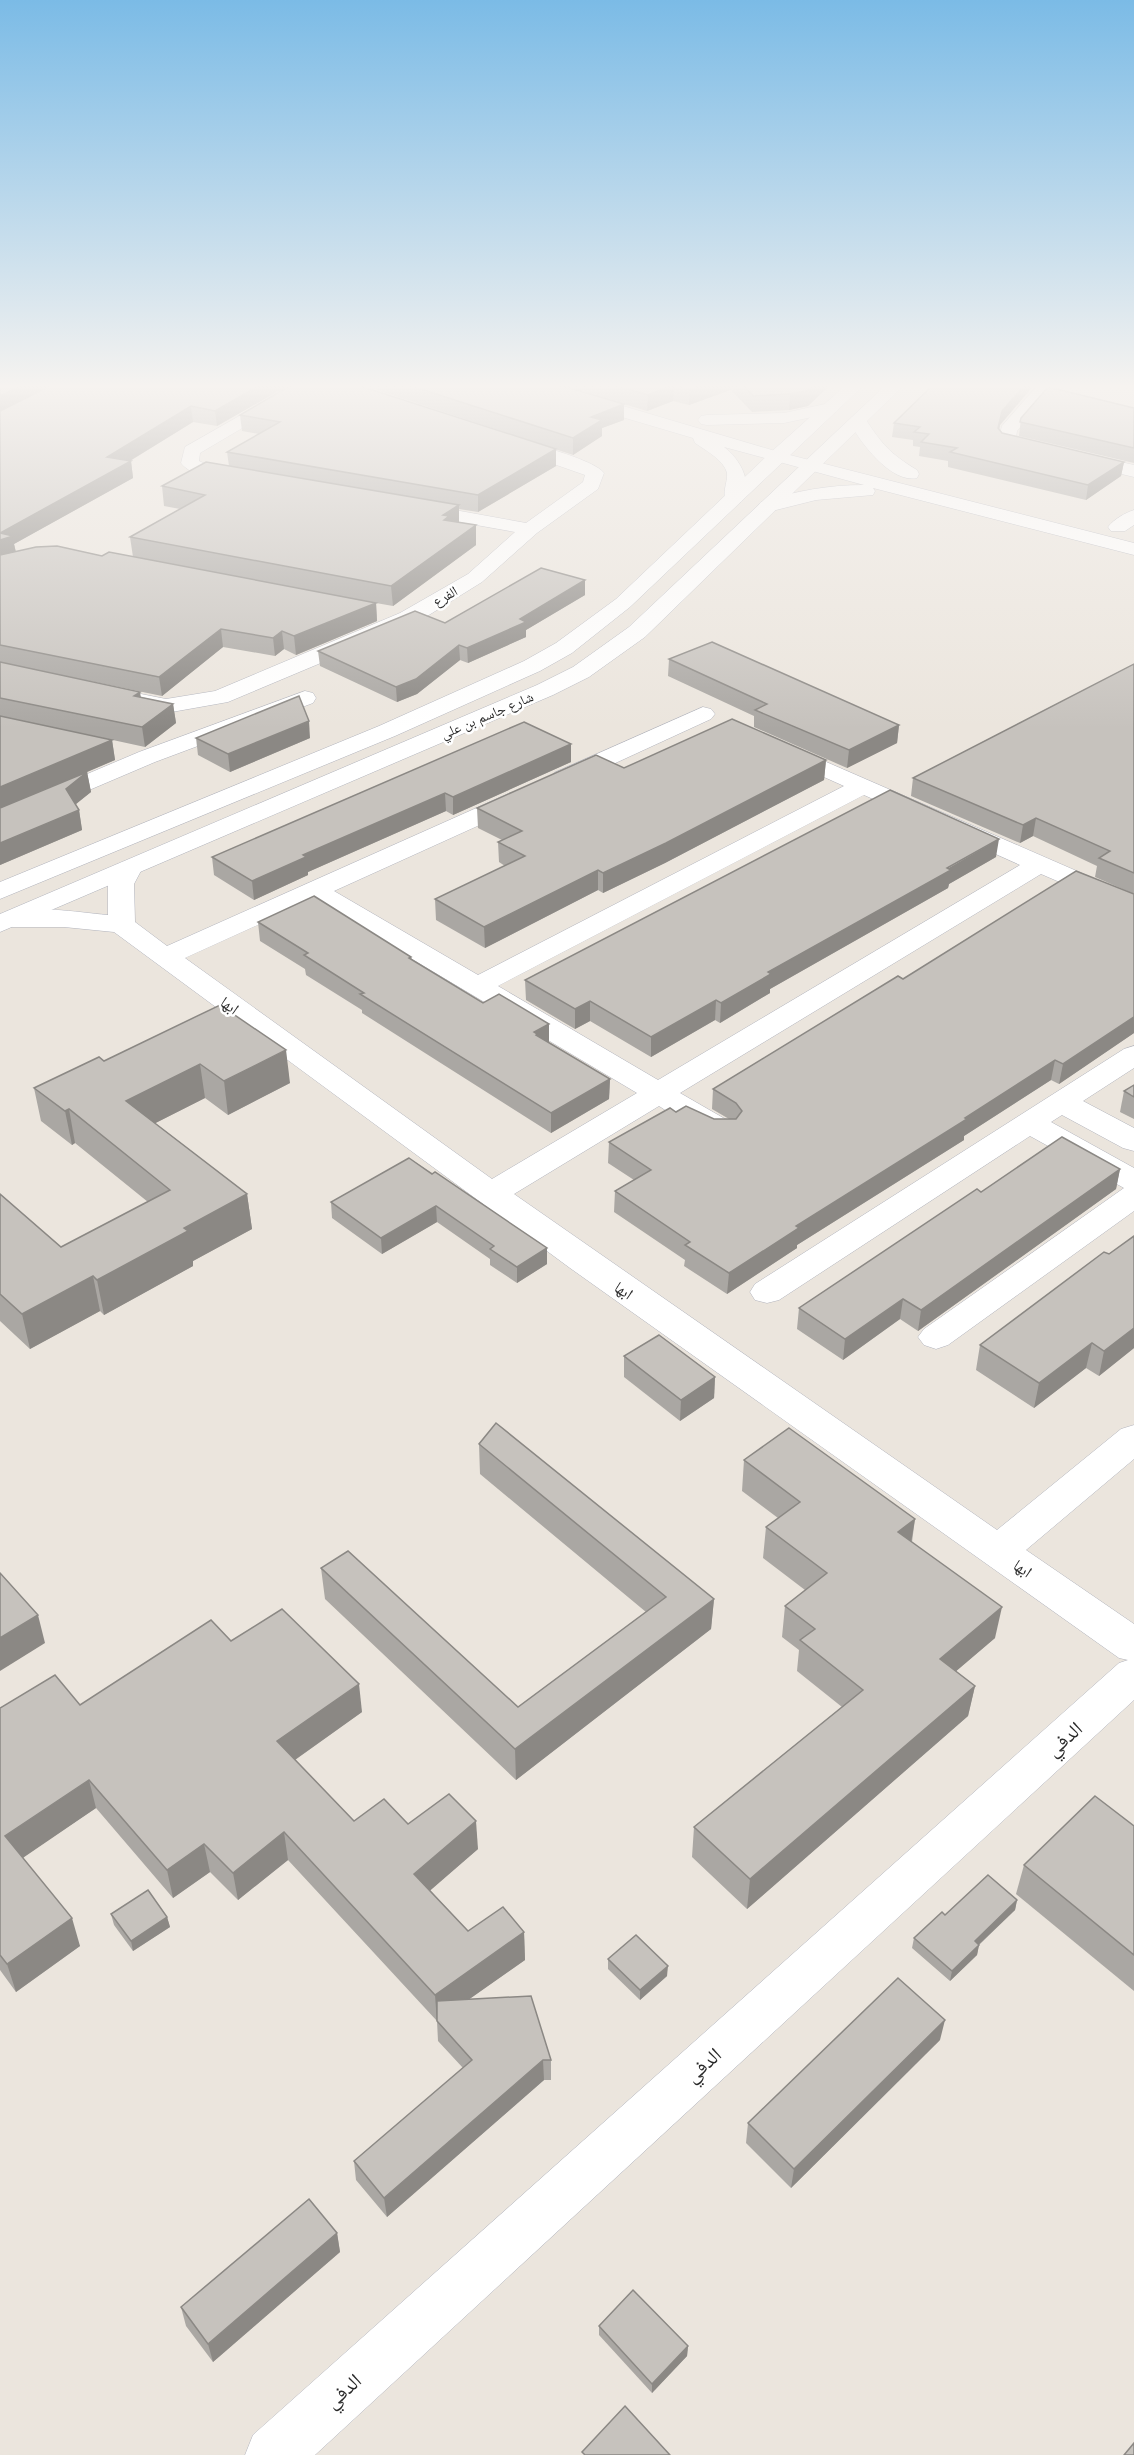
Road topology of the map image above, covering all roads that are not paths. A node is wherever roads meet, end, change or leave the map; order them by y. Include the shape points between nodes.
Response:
1 (571, 500) edge
2 (732, 500) edge
3 (775, 500) edge
4 (786, 500) edge
5 (965, 500) edge
6 (997, 500) edge
7 (768, 506) junction
8 (404, 507) edge
9 (1129, 524) edge
10 (530, 530) junction
11 (1134, 549) edge
12 (373, 611) edge
13 (408, 618) junction
14 (111, 695) edge
15 (305, 698) dead end
16 (673, 701) dead end
17 (767, 743) edge
18 (113, 750) edge
19 (147, 757) junction
20 (863, 786) junction
21 (0, 820) edge
22 (1040, 864) junction
23 (129, 869) junction
24 (314, 890) junction
25 (0, 891) edge
26 (1134, 906) edge
27 (6, 921) edge
28 (121, 925) junction
29 (165, 957) junction
30 (477, 986) junction
31 (1134, 1055) edge
32 (658, 1093) junction
33 (1061, 1102) junction
34 (1029, 1123) junction
35 (722, 1131) edge
36 (1134, 1141) edge
37 (1134, 1180) edge
38 (491, 1194) junction
39 (1134, 1196) edge
40 (767, 1292) dead end
41 (936, 1337) dead end
42 (1134, 1438) edge
43 (999, 1551) junction
44 (1134, 1646) edge
45 (1134, 1675) edge
46 (273, 2455) edge

1 - 10 street, الفرع
2 - 25 street, شارع جاسم بن علي via 623,603 532,666 387,731
3 - 7 street, شارع جاسم بن علي
4 - 7 street
5 - 11 street
6 - 9 street
7 - 23 street, شارع جاسم بن علي via 637,633 581,672
8 - 10 street
10 - 13 street, الفرع via 475,578
12 - 13 street
13 - 14 street, الفرع via 220,697 166,706
15 - 19 street
16 - 24 street via 714,719
17 - 20 street
18 - 19 street
19 - 21 street
20 - 22 street
20 - 30 street
22 - 26 street
22 - 32 street
23 - 27 street, شارع جاسم بن علي
23 - 28 street via 121,884
24 - 29 street
24 - 30 street
27 - 28 street via 63,919
28 - 29 street, ابها
29 - 38 street, ابها
30 - 32 street
31 - 33 street
32 - 35 street
32 - 38 street
33 - 34 street
33 - 36 street
34 - 37 street
34 - 40 street
38 - 43 street, ابها
39 - 41 street
42 - 43 street
43 - 44 street, ابها
45 - 46 street, الدفي

